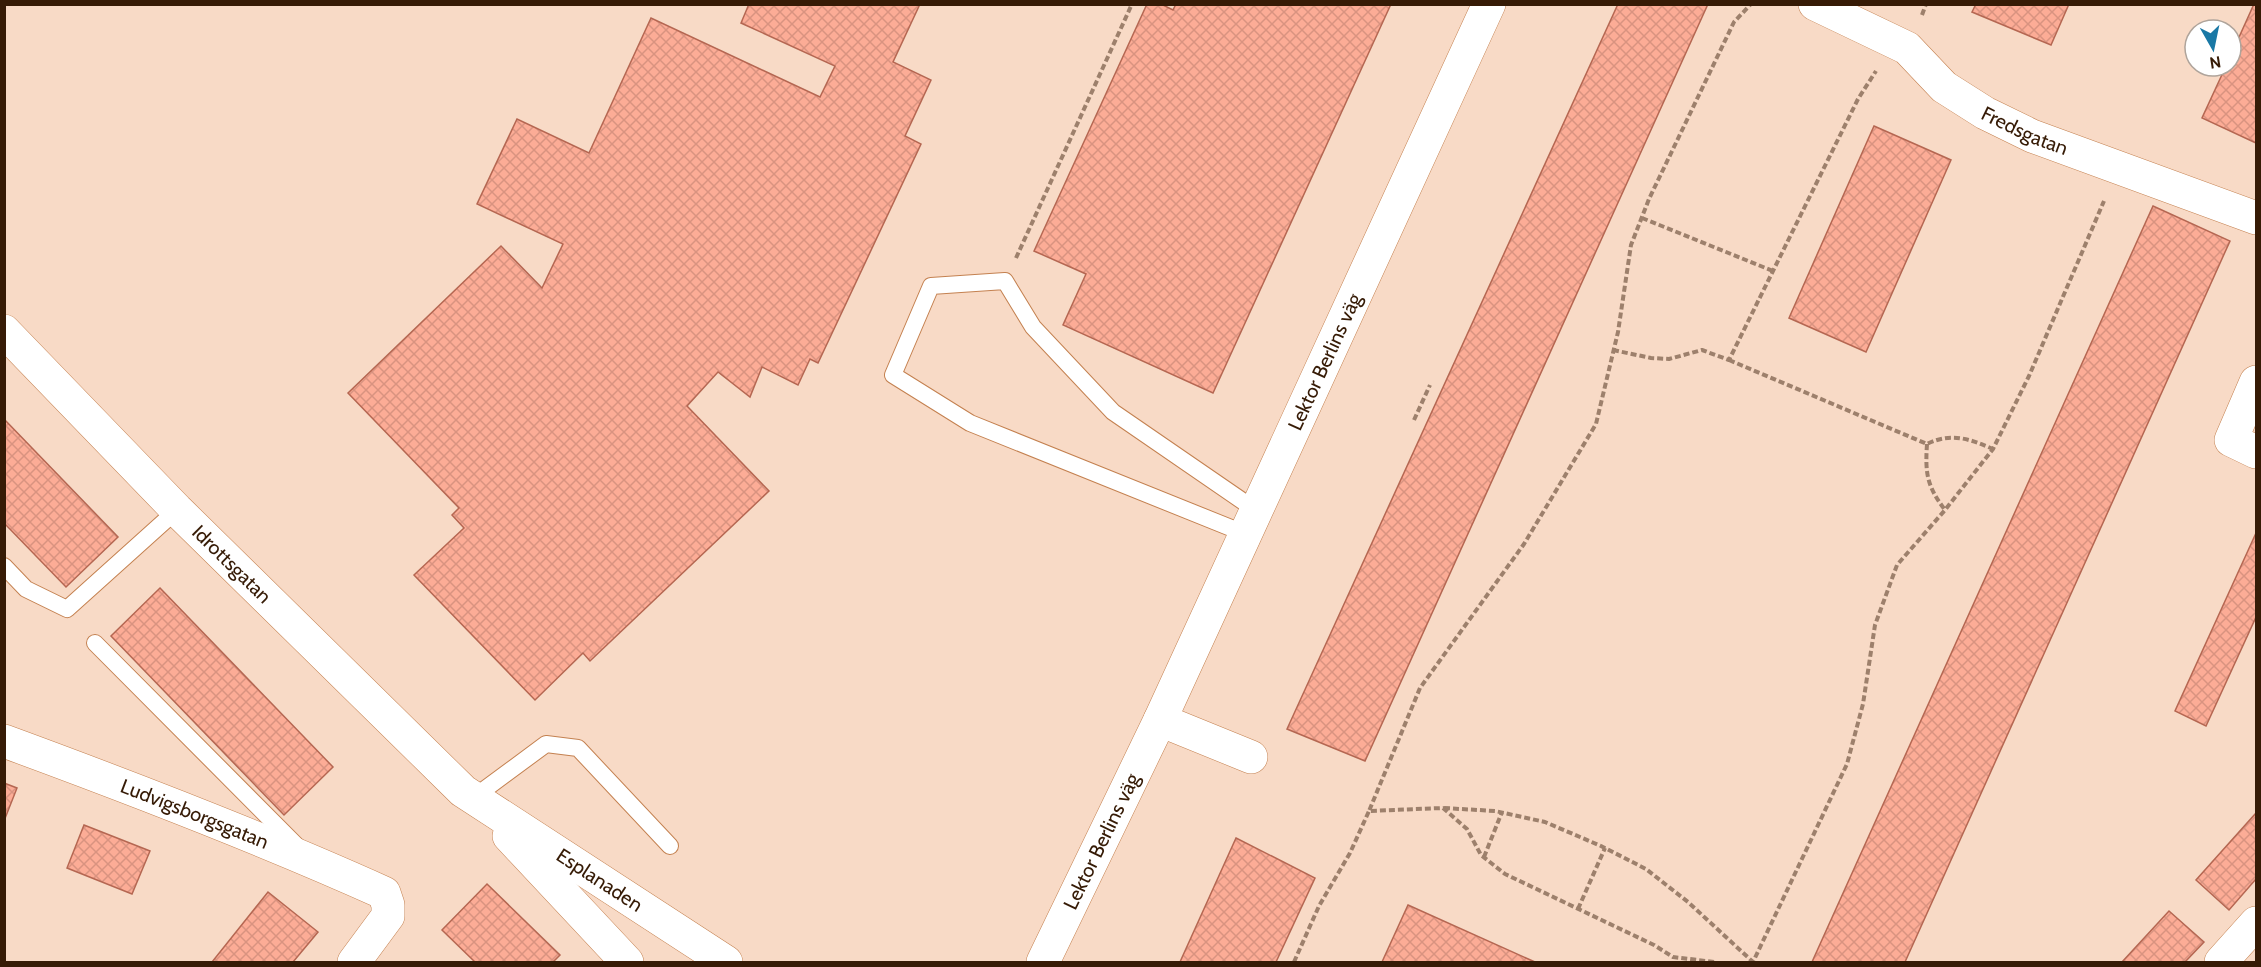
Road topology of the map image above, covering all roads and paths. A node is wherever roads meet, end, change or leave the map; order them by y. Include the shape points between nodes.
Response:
1 (1132, 4) edge
2 (1489, 4) edge
3 (1751, 4) edge
4 (1815, 4) edge
5 (1894, 43) junction
6 (2118, 167) junction
7 (1641, 218) junction
8 (2256, 218) edge
9 (1773, 271) junction
10 (1005, 281) junction
11 (4, 331) edge
12 (1614, 350) junction
13 (1729, 360) junction
14 (2256, 382) edge
15 (1430, 385) dead end
16 (1414, 420) dead end
17 (1927, 444) junction
18 (1993, 449) junction
19 (2256, 452) edge
20 (177, 510) junction
21 (1945, 510) junction
22 (1251, 522) junction
23 (4, 566) edge
24 (95, 643) dead end
25 (1160, 720) junction
26 (4, 741) edge
27 (1251, 758) dead end
28 (468, 794) junction
29 (1443, 808) junction
30 (1369, 811) junction
31 (1502, 812) junction
32 (670, 846) dead end
33 (1605, 848) junction
34 (1484, 858) junction
35 (310, 860) junction
36 (1578, 909) junction
37 (2256, 923) edge
38 (1752, 962) edge
39 (354, 963) edge
40 (627, 963) edge
41 (726, 963) edge
42 (1043, 963) edge
43 (1294, 963) edge
44 (1714, 963) edge
45 (2221, 963) edge

1 - 10 path
2 - 22 street, Lektor Berlins väg
3 - 7 path via 1734,22
4 - 5 street, Fredsgatan
5 - 6 street, Fredsgatan via 1907,48 1944,87 1985,112 2032,136
5 - 9 path via 1858,99
6 - 8 street, Fredsgatan
6 - 18 path via 2030,376
7 - 9 path
7 - 12 path via 1631,245
9 - 13 path
10 - 22 lane via 1033,327 1113,412
10 - 22 lane via 931,286 893,375 970,423
11 - 20 street, Idrottsgatan
12 - 13 path via 1669,359 1702,350
12 - 30 path via 1596,424 1524,544 1420,688
13 - 17 path
14 - 19 street via 2231,440
15 - 16 path
17 - 18 path via 1938,439 1970,439
17 - 21 path via 1927,479
18 - 21 path
20 - 23 lane via 67,609 26,589
20 - 28 street, Idrottsgatan
21 - 38 path via 1897,565 1875,625 1863,704 1847,765
22 - 25 street, Lektor Berlins väg
24 - 35 lane
25 - 27 street
25 - 42 street, Lektor Berlins väg
26 - 35 street, Ludvigsborgsgatan
28 - 32 lane via 546,744 578,748
28 - 40 street, Esplanaden
28 - 41 street, Esplanaden
29 - 30 path
29 - 31 path
29 - 34 path via 1467,829
30 - 43 path
31 - 33 path via 1545,822
31 - 34 path
33 - 36 path
33 - 38 path via 1646,868
34 - 36 path via 1505,874
35 - 39 street, Ludvigsborgsgatan via 384,893 388,916
36 - 44 path via 1673,957
37 - 45 street

